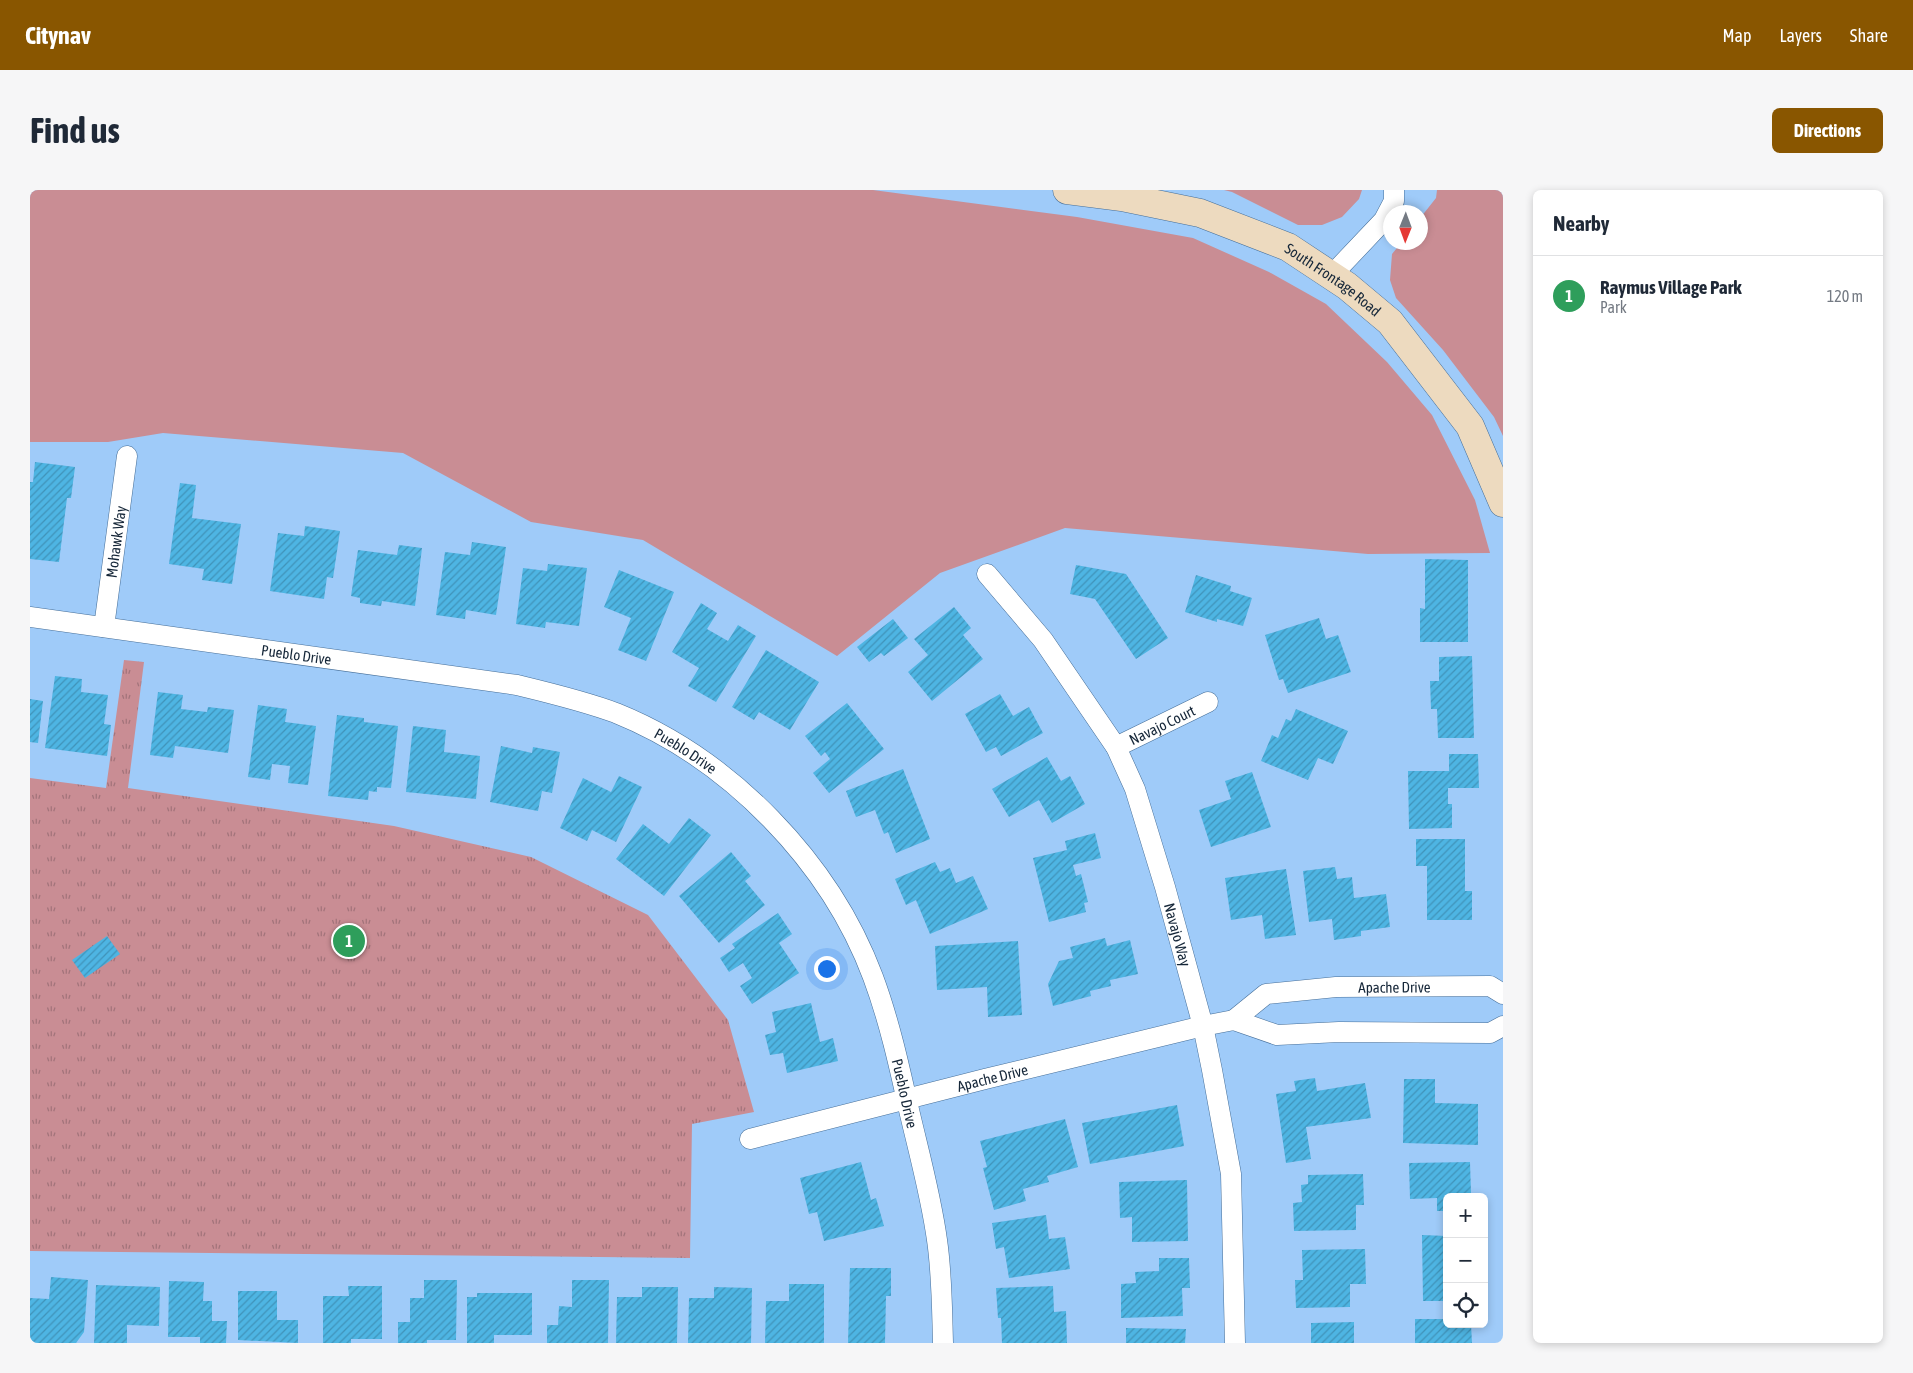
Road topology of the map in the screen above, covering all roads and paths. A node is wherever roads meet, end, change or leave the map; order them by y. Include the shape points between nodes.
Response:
1 (1067, 190) edge
2 (1394, 190) edge
3 (1331, 276) junction
4 (127, 456) dead end
5 (1503, 503) edge
6 (986, 574) dead end
7 (30, 617) edge
8 (104, 627) junction
9 (1208, 702) dead end
10 (1116, 747) junction
11 (1503, 994) edge
12 (1234, 1020) junction
13 (1202, 1026) junction
14 (1503, 1026) edge
15 (907, 1100) junction
16 (750, 1139) dead end
17 (943, 1343) edge
18 (1235, 1343) edge

1 - 3 street, South Frontage Road via 1200,212 1288,247
2 - 3 street via 1394,201 1384,220
3 - 5 street, South Frontage Road via 1390,322 1470,426
4 - 8 street, Mohawk Way
6 - 10 street, Navajo Way via 1043,640
7 - 8 street, Pueblo Drive
8 - 15 street, Pueblo Drive via 517,685 616,713 681,747 731,781 768,815 799,851 835,902 873,977
9 - 10 street, Navajo Court
10 - 13 street, Navajo Way via 1135,789 1163,878
11 - 12 street, Apache Drive via 1490,986 1336,987 1266,994
12 - 13 street, Apache Drive
12 - 14 street, Apache Drive via 1277,1035 1490,1033
13 - 15 street, Apache Drive via 984,1078
13 - 18 street, Navajo Way via 1231,1174
15 - 16 street, Apache Drive
15 - 17 street, Pueblo Drive via 937,1241

